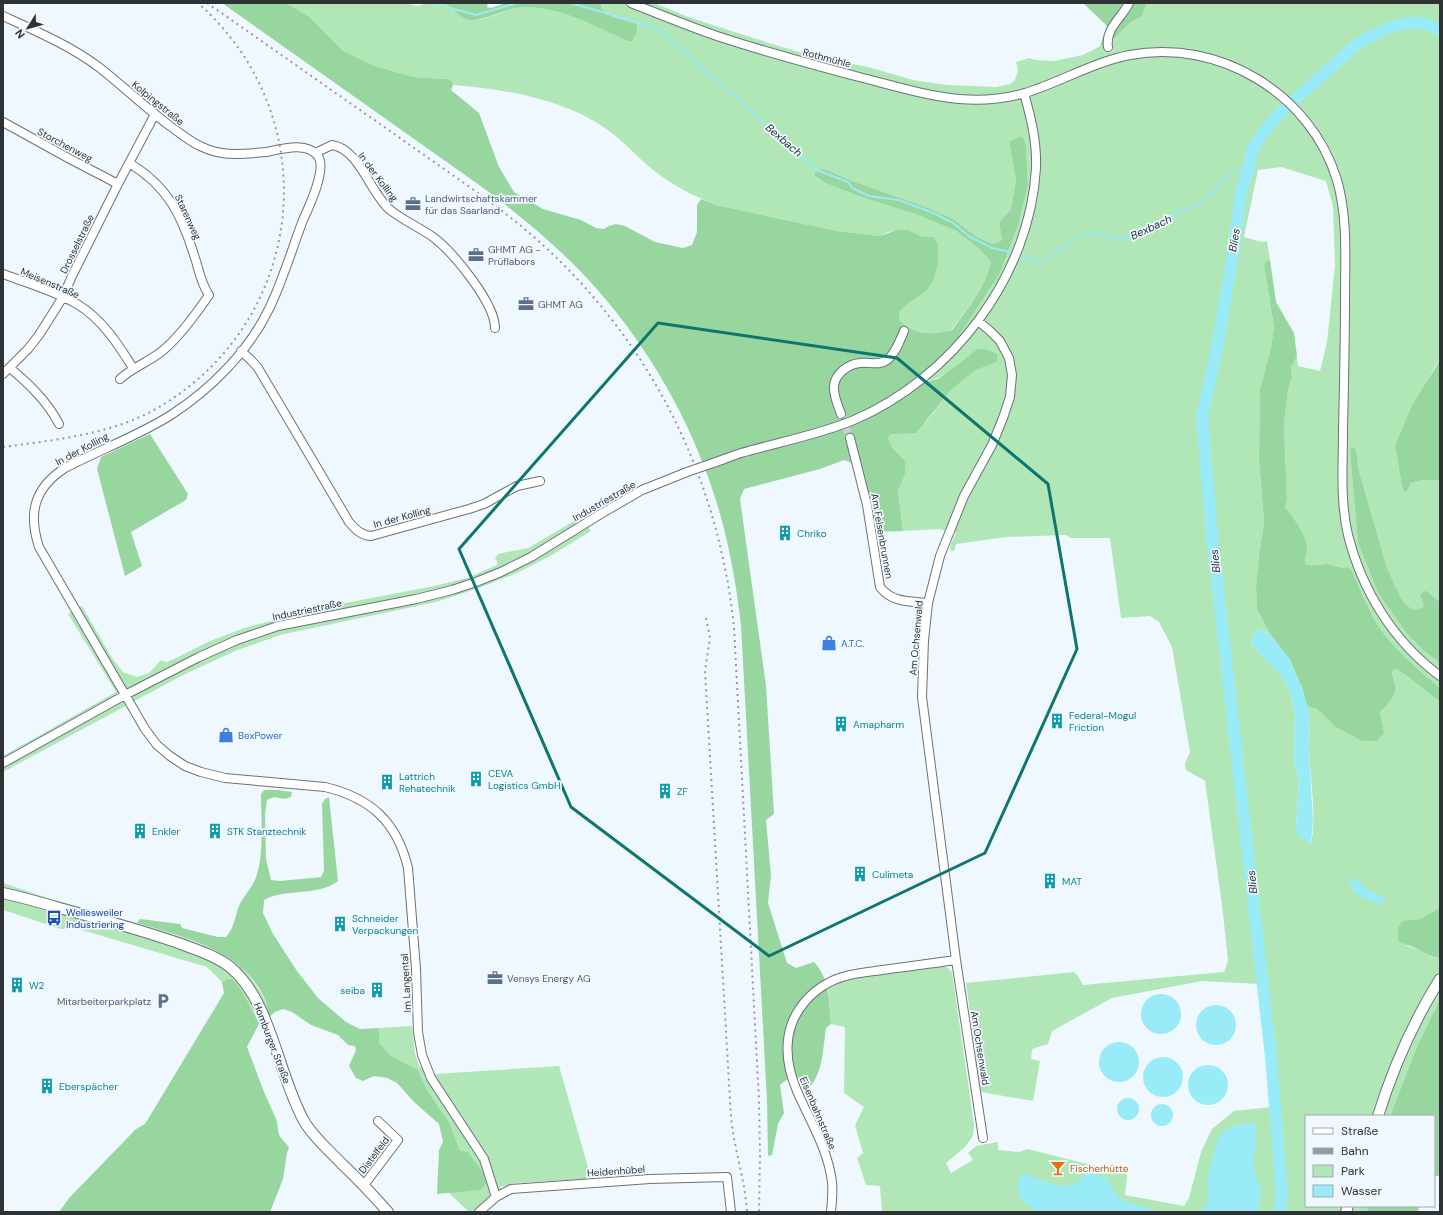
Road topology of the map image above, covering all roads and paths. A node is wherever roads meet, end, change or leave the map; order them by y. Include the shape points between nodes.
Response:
1 (631, 3) edge
2 (1129, 3) edge
3 (3, 16) edge
4 (1108, 47) dead end
5 (1024, 93) junction
6 (155, 114) junction
7 (3, 122) edge
8 (315, 153) junction
9 (129, 163) junction
10 (118, 184) junction
11 (3, 274) edge
12 (63, 297) junction
13 (978, 321) junction
14 (495, 328) dead end
15 (904, 331) dead end
16 (241, 351) junction
17 (10, 368) junction
18 (133, 368) junction
19 (3, 374) edge
20 (120, 379) dead end
21 (841, 414) tunnel mouth
22 (59, 424) dead end
23 (850, 438) tunnel mouth
24 (540, 481) dead end
25 (928, 603) junction
26 (1440, 676) edge
27 (125, 695) junction
28 (3, 763) edge
29 (3, 893) edge
30 (956, 960) junction
31 (1440, 979) edge
32 (1378, 1115) edge
33 (378, 1121) dead end
34 (983, 1138) dead end
35 (364, 1185) junction
36 (496, 1197) junction
37 (388, 1212) edge
38 (479, 1212) edge
39 (731, 1212) edge
40 (831, 1212) edge

1 - 5 street, Rothmühle via 754,48 903,88 959,99 984,100
2 - 4 street via 1109,34
3 - 6 street, Kolpingstraße via 71,48 101,69
5 - 13 street, Industriestraße via 1035,145 1036,167 1030,207 1016,254 997,292
5 - 26 street, Rothmühle via 1129,55 1174,53 1217,60 1261,80 1289,102 1310,126 1332,167 1341,194 1345,229 1343,492 1348,535 1364,580 1389,624 1415,655
6 - 8 street, Kolpingstraße via 190,141 218,152 232,154 303,148
6 - 9 street, Drosselstraße
7 - 10 street, Storchenweg
8 - 14 street, In der Kolling via 332,145 342,148 349,154 389,209 428,234 451,254 488,304
8 - 16 street, In der Kolling via 319,156 321,166 315,190 269,310
9 - 10 street, Drosselstraße
9 - 18 street, Starenweg via 160,186 176,209 203,285 209,295 175,338 153,357
10 - 12 street, Drosselstraße
11 - 12 street, Meisenstraße
12 - 17 street, Drosselstraße via 39,335
12 - 18 street, Meisenstraße via 77,304 104,327
13 - 25 street, Am Ochsenwald via 1000,341 1009,358 1012,375 1010,397 992,445 964,496 948,534
13 - 27 street, Industriestraße, bridge via 955,349 925,377 896,398 855,420 740,453 642,490 531,557 476,582 416,599 259,632 199,657
15 - 21 street via 887,360 880,364 853,364 839,375 834,386
16 - 24 street, In der Kolling via 258,368 349,522 364,535 371,536 469,509 517,486
16 - 27 street, In der Kolling via 197,396 170,415 53,476 40,493 36,504 34,524 39,547
17 - 19 street, Drosselstraße
17 - 22 street via 34,389
18 - 20 street
23 - 25 street, Am Felsenbrunnen via 867,505 880,587 895,599
25 - 30 street, Am Ochsenwald via 922,696
27 - 28 street, Industriestraße
27 - 36 street, Im Langental via 145,730 157,745 185,766 225,778 326,787 356,796 381,815 399,841 408,868 418,1032 422,1055 431,1078 484,1159
29 - 35 main road, Homburger Straße via 148,933 197,949 230,966 243,979 260,1008 292,1096 305,1123
30 - 34 street, Am Ochsenwald
30 - 40 street, Eisenbahnstraße via 893,968 828,982 805,1001 793,1019 789,1032 788,1066 829,1166 832,1182
31 - 32 main road via 1406,1042
33 - 35 street, Distelfeld via 398,1140
35 - 37 main road, Homburger Straße
36 - 38 street, Heidenhübel
36 - 39 street, Heidenhübel via 511,1188 520,1187 726,1177

